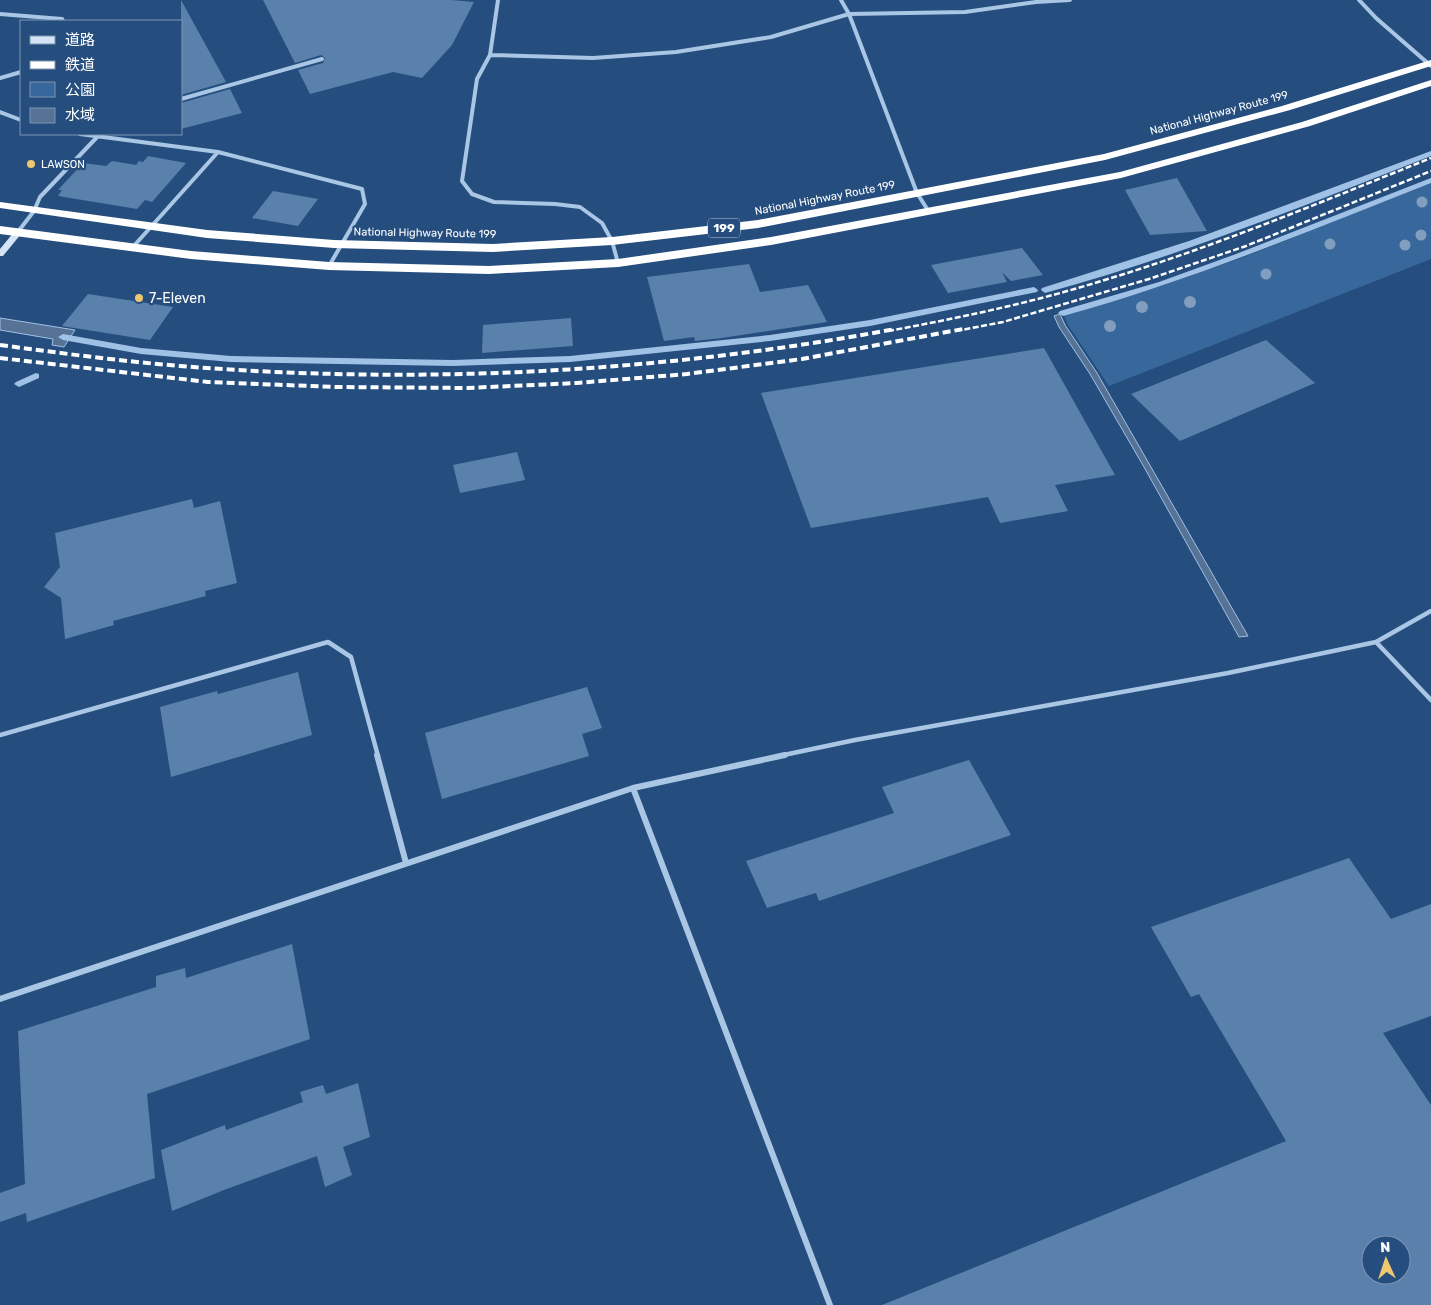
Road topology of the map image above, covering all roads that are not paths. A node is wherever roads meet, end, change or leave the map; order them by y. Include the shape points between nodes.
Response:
1 (498, 0) edge
2 (841, 0) edge
3 (1070, 0) edge
4 (1359, 0) edge
5 (0, 14) edge
6 (849, 14) junction
7 (62, 20) edge
8 (490, 55) junction
9 (322, 59) dead end
10 (1430, 64) edge
11 (20, 72) edge
12 (0, 78) edge
13 (1431, 83) edge
14 (182, 99) edge
15 (0, 112) edge
16 (20, 120) edge
17 (85, 135) edge
18 (99, 135) edge
19 (96, 137) junction
20 (218, 152) junction
21 (917, 193) junction
22 (0, 205) edge
23 (34, 211) junction
24 (929, 212) junction
25 (152, 227) junction
26 (0, 230) edge
27 (17, 234) junction
28 (612, 241) junction
29 (342, 244) junction
30 (132, 248) junction
31 (0, 254) edge
32 (618, 262) junction
33 (329, 266) junction
34 (1431, 611) edge
35 (1376, 642) junction
36 (1431, 700) edge
37 (0, 734) edge
38 (633, 788) junction
39 (406, 863) junction
40 (0, 999) edge
41 (830, 1305) edge

1 - 8 street
2 - 6 street
3 - 6 street via 965,12
4 - 10 street
5 - 7 street
6 - 8 street via 771,37 676,52 593,58
6 - 21 street
8 - 28 street via 477,79 462,181 472,194 494,202 580,207 602,223
9 - 14 street
10 - 21 highway, National Highway Route 199 / 199 via 1286,108 1105,157
11 - 12 street
13 - 24 highway, 199 via 1306,124 1121,175
15 - 16 street
17 - 19 street
18 - 19 street
19 - 20 street
19 - 23 street via 40,197
20 - 25 street
20 - 29 street via 362,189 365,204
21 - 24 street
21 - 28 highway, National Highway Route 199 / 199 via 758,224
22 - 23 highway, National Highway Route 199 / 199
23 - 25 highway, National Highway Route 199 / 199
23 - 27 street
24 - 32 highway, 199 via 771,241
25 - 29 highway, National Highway Route 199 / 199
25 - 30 street
26 - 27 highway, 199
27 - 30 highway, 199
27 - 31 street
28 - 29 highway, National Highway Route 199 / 199 via 494,248
28 - 32 street
29 - 33 street
30 - 33 highway, 199
32 - 33 highway, 199 via 489,270
34 - 35 street
35 - 36 street
35 - 38 street via 1228,673 855,740
37 - 39 street via 328,642 351,657
38 - 39 street
38 - 41 street
39 - 40 street

